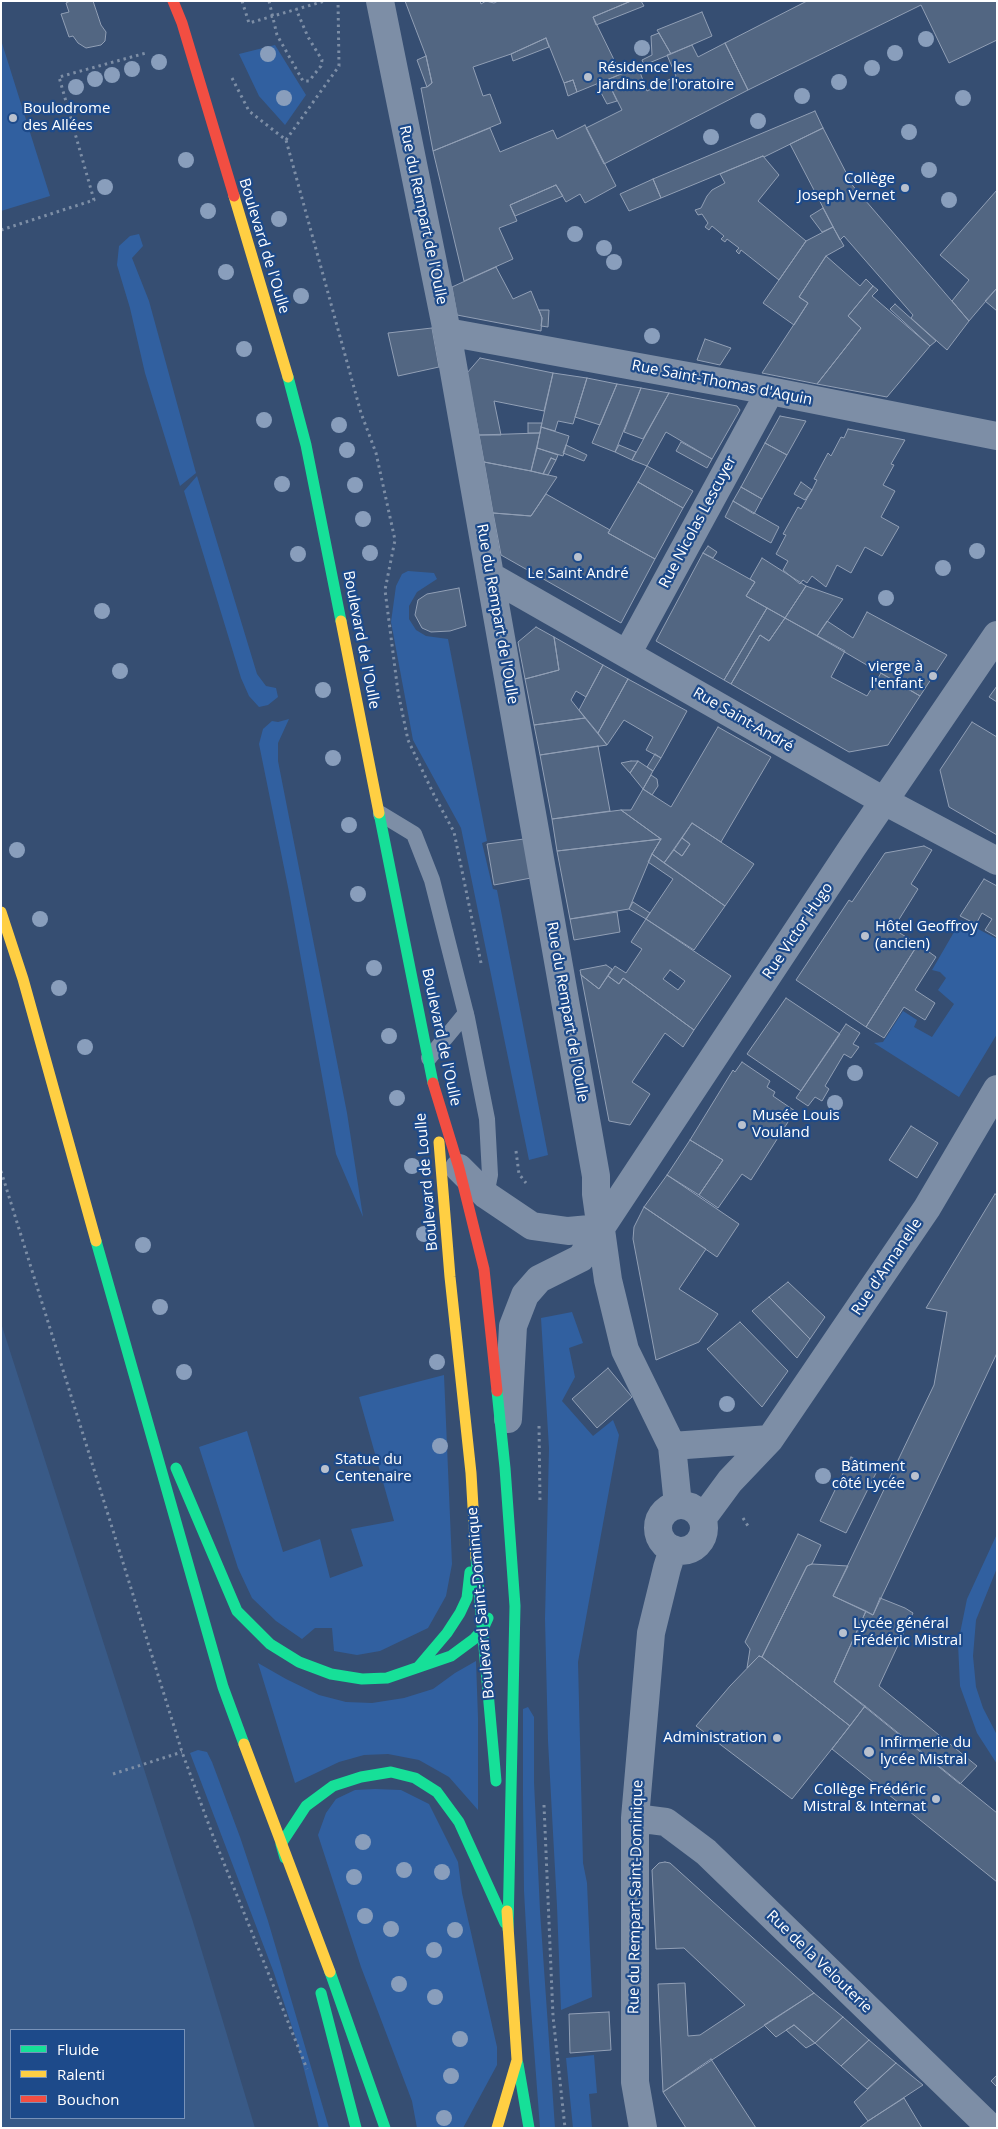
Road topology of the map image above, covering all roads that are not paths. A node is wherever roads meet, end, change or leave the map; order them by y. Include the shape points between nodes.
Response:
1 (173, 1) edge
2 (380, 1) edge
3 (447, 332) junction
4 (770, 391) junction
5 (997, 436) edge
6 (490, 576) junction
7 (997, 635) edge
8 (627, 654) junction
9 (884, 801) junction
10 (381, 814) junction
11 (997, 861) edge
12 (1, 912) edge
13 (1, 959) edge
14 (23, 979) junction
15 (466, 1013) junction
16 (430, 1058) junction
17 (434, 1086) junction
18 (997, 1089) edge
19 (459, 1168) junction
20 (486, 1196) junction
21 (474, 1228) junction
22 (601, 1228) junction
23 (484, 1269) joint
24 (450, 1276) joint
25 (539, 1279) joint
26 (130, 1361) junction
27 (770, 1439) junction
28 (672, 1446) junction
29 (505, 1468) junction
30 (678, 1505) junction
31 (507, 1514) junction
32 (702, 1519) junction
33 (474, 1544) junction
34 (673, 1550) junction
35 (500, 1567) dead end
36 (491, 1612) dead end
37 (483, 1629) junction
38 (417, 1670) junction
39 (497, 1793) dead end
40 (498, 1813) dead end
41 (635, 1818) junction
42 (281, 1844) junction
43 (508, 1929) junction
44 (309, 1948) dead end
45 (319, 1985) dead end
46 (517, 2060) junction
47 (356, 2128) edge
48 (385, 2128) edge
49 (496, 2128) edge
50 (529, 2128) edge
51 (643, 2128) edge
52 (991, 2128) edge

1 - 10 main road, Boulevard de l'Oulle via 282,356 306,445
2 - 3 street, Rue du Rempart de l'Oulle
3 - 4 street, Rue Saint-Thomas d'Aquin
3 - 6 street, Rue du Rempart de l'Oulle
4 - 5 street, Rue Saint-Thomas d'Aquin
4 - 8 street, Rue Nicolas Lescuyer
6 - 8 street, Rue Saint-André
6 - 22 street, Rue du Rempart de l'Oulle via 595,1167
7 - 9 street, Rue Victor Hugo
8 - 9 street, Rue Saint-André
9 - 11 street, Rue Saint-André
9 - 22 street, Rue Victor Hugo
10 - 15 lane via 414,834 432,880
10 - 16 main road, Boulevard de l'Oulle
12 - 14 main road
13 - 14 lane
14 - 26 main road
15 - 16 lane
15 - 20 lane via 487,1119 490,1175
16 - 17 main road, Boulevard de l'Oulle
17 - 19 main road, Boulevard de l'Oulle
17 - 24 main road, Boulevard de Loulle
18 - 27 street, Rue d'Annanelle via 928,1208
19 - 20 street
19 - 21 main road, Boulevard de l'Oulle
20 - 21 lane
20 - 22 street via 532,1226 568,1231
21 - 23 main road, Boulevard de l'Oulle
22 - 25 street, Rue Victor Hugo via 581,1258
22 - 28 street via 608,1280 625,1350
23 - 29 main road, Boulevard Saint-Dominique
24 - 33 main road, Boulevard Saint-Dominique via 471,1473
25 - 29 street, Boulevard Saint-Dominique via 525,1294 513,1326
26 - 38 main road via 237,1611 270,1644 299,1662 331,1674 362,1679 387,1678
26 - 42 main road via 223,1686
27 - 28 street
27 - 32 street, Rue d'Annanelle via 730,1481
28 - 30 street
29 - 31 main road, Boulevard Saint-Dominique
30 - 32 street via 692,1508
30 - 34 street via 665,1512 658,1526 662,1540
31 - 35 main road
31 - 43 main road, Boulevard Saint-Dominique via 514,1606
32 - 34 street via 704,1527 700,1541 688,1549
33 - 37 main road, Boulevard Saint-Dominique
33 - 38 main road via 467,1598 447,1633
34 - 41 street, Rue du Rempart Saint-Dominique via 651,1633
36 - 37 main road
37 - 38 main road via 451,1656
37 - 39 main road, Boulevard Saint-Dominique
40 - 43 main road, Boulevard Saint-Dominique
41 - 51 street, Rue du Rempart Saint-Dominique via 635,2082
41 - 52 street, Rue de la Velouterie via 666,1822 706,1852
42 - 43 main road via 306,1806 333,1786 391,1772 415,1778 437,1792 459,1822
42 - 44 main road
42 - 48 main road
43 - 46 main road, Boulevard Saint-Dominique
45 - 47 main road
46 - 49 main road, Boulevard Saint-Dominique
46 - 50 main road

